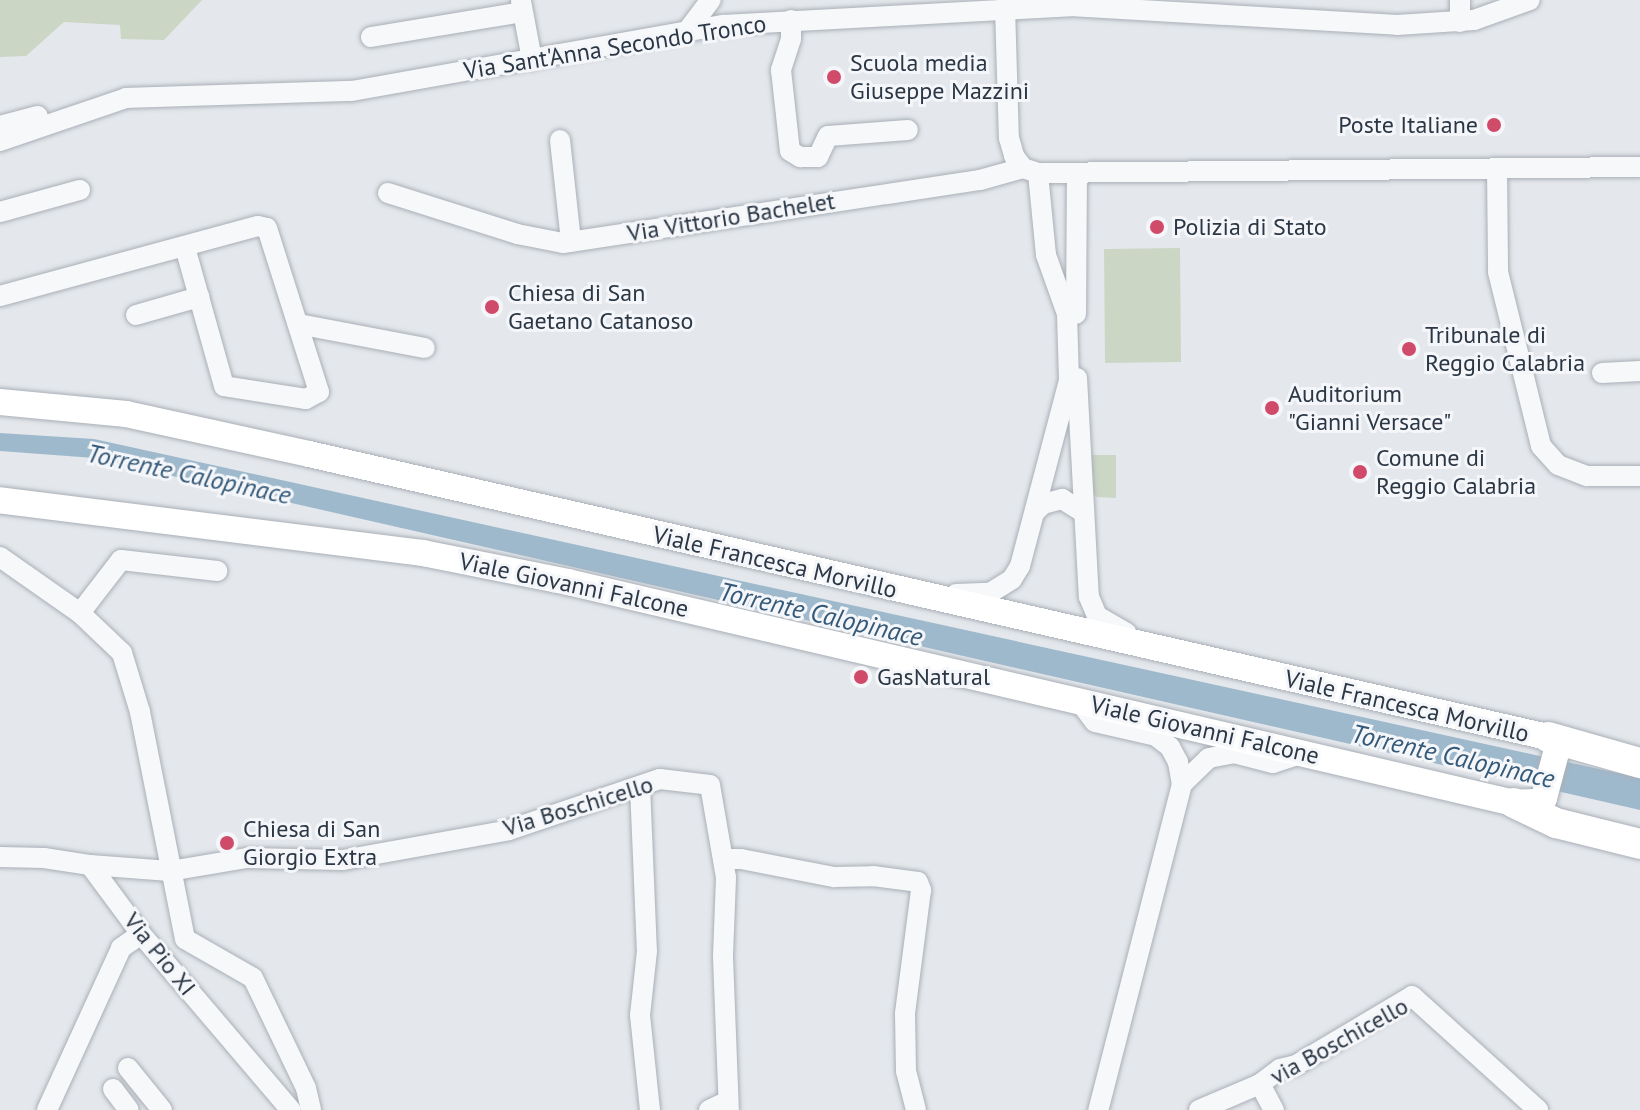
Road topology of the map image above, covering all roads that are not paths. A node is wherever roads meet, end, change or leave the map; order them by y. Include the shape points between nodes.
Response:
1 (711, 0) edge
2 (1460, 0) edge
3 (1530, 0) edge
4 (521, 6) edge
5 (1005, 7) junction
6 (791, 20) junction
7 (1460, 22) junction
8 (688, 30) junction
9 (371, 37) dead end
10 (532, 60) junction
11 (57, 123) junction
12 (0, 126) edge
13 (908, 130) dead end
14 (560, 140) dead end
15 (0, 141) edge
16 (1640, 167) edge
17 (1497, 169) junction
18 (1031, 171) junction
19 (1077, 173) junction
20 (80, 190) dead end
21 (388, 193) dead end
22 (0, 212) edge
23 (1075, 231) junction
24 (1043, 236) junction
25 (571, 241) junction
26 (185, 247) junction
27 (1075, 265) junction
28 (1051, 267) junction
29 (0, 296) edge
30 (199, 297) junction
31 (136, 315) dead end
32 (298, 324) junction
33 (425, 348) dead end
34 (1640, 371) edge
35 (1602, 373) dead end
36 (0, 402) edge
37 (1640, 476) edge
38 (0, 500) edge
39 (36, 505) junction
40 (1036, 511) junction
41 (0, 512) edge
42 (1083, 512) junction
43 (0, 557) edge
44 (217, 571) dead end
45 (900, 591) junction
46 (80, 613) junction
47 (1167, 652) junction
48 (1079, 701) junction
49 (1552, 745) junction
50 (1640, 751) edge
51 (1306, 752) junction
52 (1640, 763) edge
53 (1182, 784) junction
54 (640, 786) junction
55 (1514, 803) junction
56 (1640, 829) edge
57 (1640, 844) edge
58 (0, 857) edge
59 (723, 859) junction
60 (90, 865) junction
61 (170, 871) junction
62 (141, 934) junction
63 (128, 1068) dead end
64 (1260, 1084) junction
65 (113, 1089) dead end
66 (722, 1107) edge
67 (47, 1110) edge
68 (129, 1110) edge
69 (162, 1110) edge
70 (291, 1110) edge
71 (311, 1110) edge
72 (650, 1110) edge
73 (916, 1110) edge
74 (1098, 1110) edge
75 (1199, 1110) edge
76 (1274, 1110) edge
77 (1538, 1110) edge

1 - 8 street
2 - 7 street
3 - 7 street, Via Sant'Anna Secondo Tronco
4 - 9 street
4 - 10 street
5 - 6 street, Via Sant'Anna Secondo Tronco
5 - 7 street, Via Sant'Anna Secondo Tronco via 1397,25
5 - 18 street via 1009,138 1014,156
6 - 8 street, Via Sant'Anna Secondo Tronco
6 - 13 street via 781,70 790,151 818,157 828,136
8 - 10 street, Via Sant'Anna Secondo Tronco
10 - 11 street, Via Sant'Anna Secondo Tronco via 352,91 135,97
11 - 12 street, Via Sant'Anna Secondo Tronco via 53,112
11 - 15 street
14 - 25 street
16 - 17 street, Via Vittorio Bachelet
17 - 19 street, Via Vittorio Bachelet
17 - 37 street via 1498,272 1541,446 1558,465 1587,476
18 - 19 street, Via Vittorio Bachelet
18 - 24 street via 1043,193
18 - 25 street, Via Vittorio Bachelet
19 - 23 street
20 - 22 street
21 - 25 street, Via Vittorio Bachelet via 517,234
23 - 24 street via 1055,230
23 - 27 street
24 - 28 street
26 - 29 street
26 - 30 street
26 - 32 street via 267,228
27 - 28 street
27 - 42 street
28 - 40 street via 1067,314 1069,381
30 - 31 street
30 - 32 street via 224,386 306,399 319,392
32 - 33 street
34 - 35 street
36 - 45 main road, Viale Francesca Morvillo via 126,414
38 - 39 main road, Viale Giovanni Falcone
39 - 41 main road
39 - 48 main road, Viale Giovanni Falcone via 423,553
40 - 42 street via 1062,499
40 - 45 street via 1020,566 1002,587 978,596
42 - 47 street via 1091,607 1106,623
43 - 46 street
44 - 46 street via 121,560
45 - 47 main road, Viale Francesca Morvillo
46 - 61 street via 122,653 140,712
47 - 49 main road, Viale Francesca Morvillo
48 - 51 main road, Viale Giovanni Falcone
48 - 53 street via 1095,722 1156,736 1170,747
49 - 50 highway
49 - 52 highway
49 - 55 main road via 1545,794 1537,802
51 - 53 street via 1273,763 1234,753 1209,758
51 - 55 main road, Viale Giovanni Falcone
53 - 74 street
54 - 59 street, Via Boschicello via 660,779 710,785
54 - 61 street, Via Boschicello via 509,830 343,860 247,858
54 - 72 street via 647,951 640,1015
55 - 56 highway
55 - 57 highway via 1556,823
58 - 60 street
59 - 66 street
59 - 73 street via 834,877 918,882 905,1013 906,1071
60 - 61 street, Via Boschicello
60 - 62 street, Via Pio XI
61 - 71 street via 185,939 253,978 306,1088
62 - 67 street via 121,948
62 - 70 street, Via Pio XI
63 - 69 street
64 - 75 street, via Boschicello
64 - 76 street
64 - 77 street, via Boschicello via 1412,996
65 - 68 street

